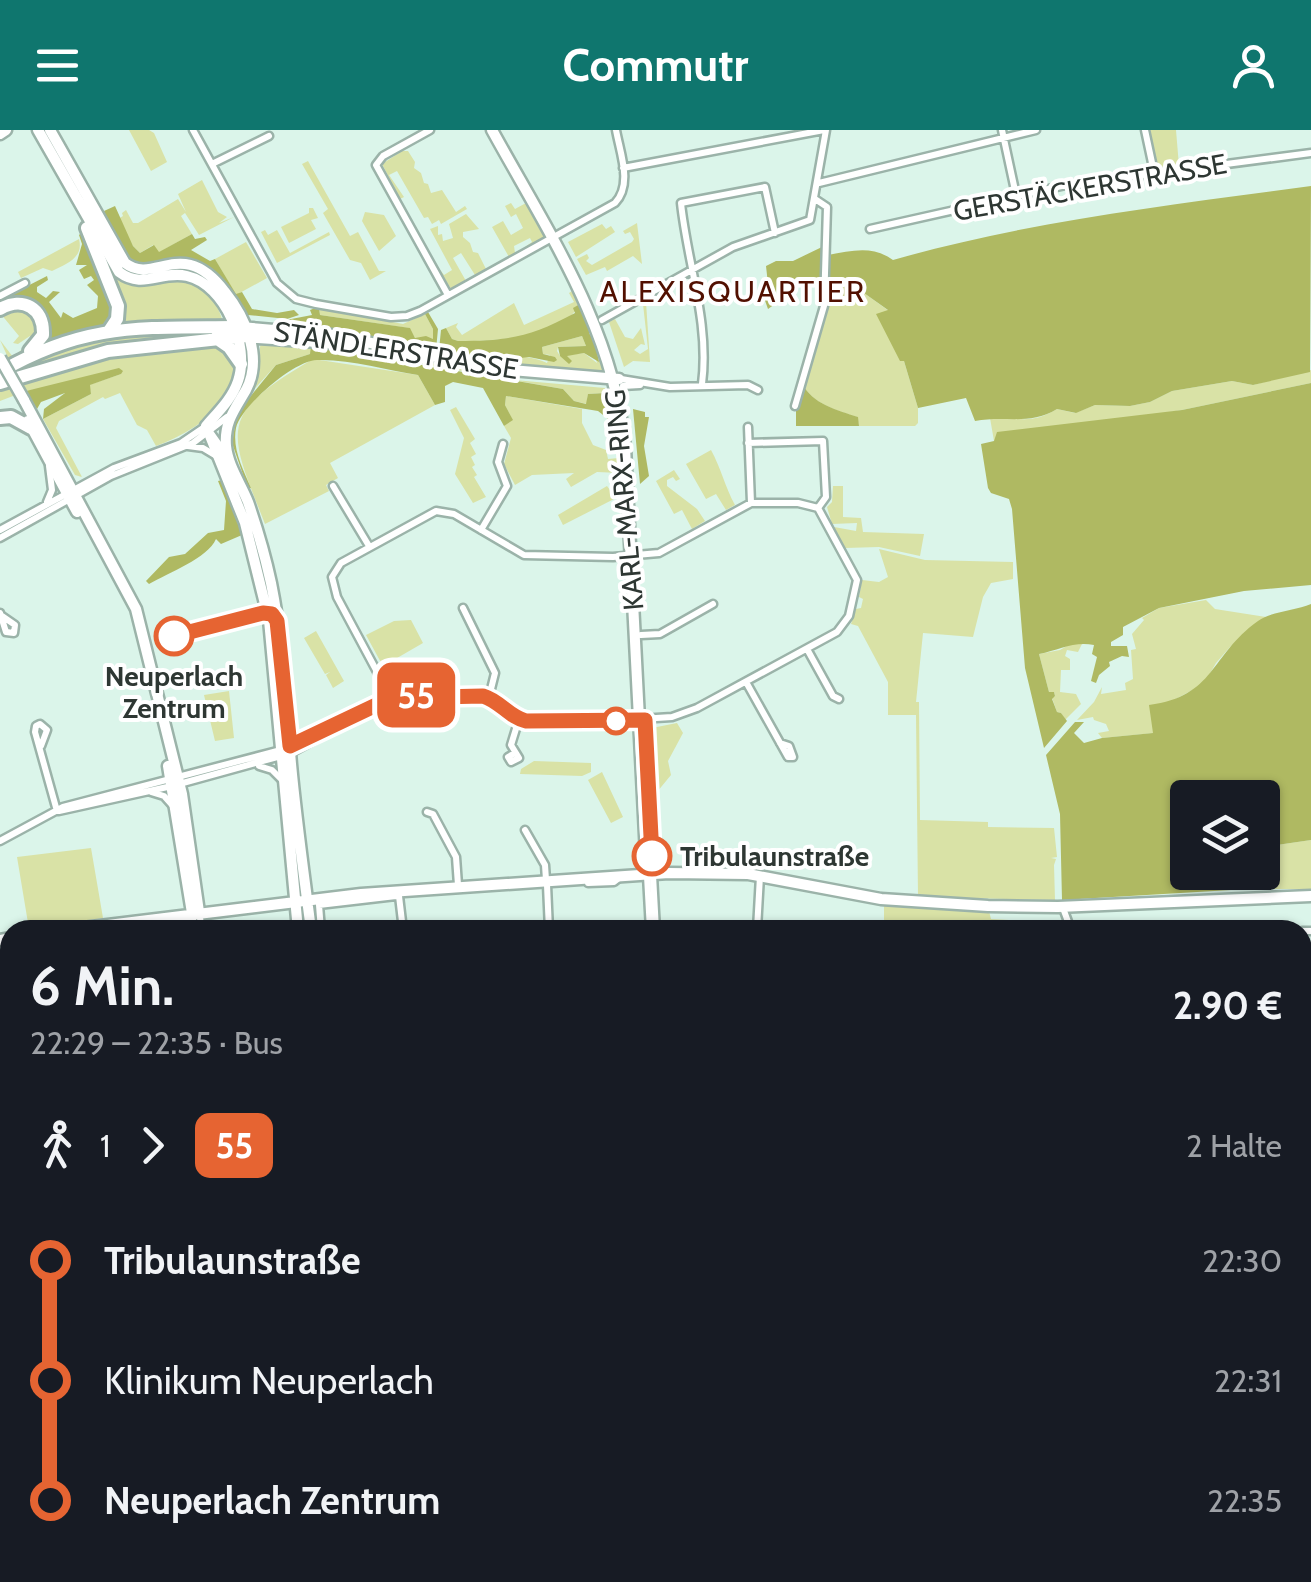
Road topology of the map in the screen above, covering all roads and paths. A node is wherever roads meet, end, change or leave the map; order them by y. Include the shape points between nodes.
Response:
1 (38, 130) edge
2 (50, 130) edge
3 (193, 130) edge
4 (430, 130) edge
5 (495, 130) edge
6 (616, 130) edge
7 (825, 130) edge
8 (1002, 130) edge
9 (1036, 130) edge
10 (1144, 130) edge
11 (268, 136) dead end
12 (1004, 140) junction
13 (1311, 153) edge
14 (212, 164) junction
15 (623, 168) junction
16 (1154, 172) junction
17 (818, 184) junction
18 (1016, 195) junction
19 (74, 196) junction
20 (816, 199) junction
21 (87, 228) joint
22 (870, 228) dead end
23 (775, 233) junction
24 (554, 237) junction
25 (114, 257) junction
26 (694, 268) junction
27 (25, 282) dead end
28 (0, 296) edge
29 (448, 296) junction
30 (0, 308) edge
31 (602, 320) junction
32 (109, 331) junction
33 (242, 332) junction
34 (216, 338) junction
35 (241, 364) junction
36 (3, 370) edge
37 (618, 382) junction
38 (702, 384) junction
39 (758, 390) dead end
40 (22, 404) junction
41 (795, 406) dead end
42 (230, 414) junction
43 (0, 416) edge
44 (748, 427) dead end
45 (31, 428) junction
46 (209, 430) junction
47 (748, 443) junction
48 (503, 444) dead end
49 (187, 446) junction
50 (224, 459) junction
51 (48, 460) junction
52 (333, 486) dead end
53 (72, 494) junction
54 (752, 503) junction
55 (44, 505) junction
56 (818, 508) junction
57 (0, 530) edge
58 (481, 530) junction
59 (0, 538) edge
60 (369, 546) junction
61 (633, 556) junction
62 (713, 604) dead end
63 (463, 608) dead end
64 (641, 635) junction
65 (806, 649) junction
66 (746, 682) junction
67 (488, 697) junction
68 (391, 698) junction
69 (839, 700) dead end
70 (519, 720) junction
71 (642, 720) junction
72 (780, 743) dead end
73 (41, 746) dead end
74 (286, 751) junction
75 (515, 752) dead end
76 (253, 765) junction
77 (283, 781) junction
78 (175, 782) junction
79 (144, 792) junction
80 (58, 811) junction
81 (427, 812) dead end
82 (177, 813) junction
83 (525, 830) dead end
84 (0, 840) edge
85 (650, 874) junction
86 (760, 876) junction
87 (546, 883) junction
88 (458, 884) junction
89 (399, 896) junction
90 (1311, 896) edge
91 (307, 899) junction
92 (294, 900) junction
93 (327, 901) junction
94 (1062, 906) junction
95 (195, 912) junction
96 (138, 920) edge
97 (197, 920) edge
98 (297, 920) edge
99 (310, 920) edge
100 (320, 920) edge
101 (402, 920) edge
102 (548, 920) edge
103 (653, 920) edge
104 (757, 920) edge
105 (1067, 920) edge

1 - 19 main road
2 - 25 main road
3 - 14 street
4 - 29 street via 376,166
5 - 24 main road, KARL-MARX-RING
6 - 15 street
7 - 15 street
7 - 17 street
8 - 12 street
9 - 12 street
10 - 16 street
11 - 14 street
12 - 17 street
12 - 18 street
13 - 16 street, GERSTÄCKERSTRASSE
14 - 29 street via 277,283 296,299 402,317
15 - 24 street via 620,198
16 - 18 street, GERSTÄCKERSTRASSE
17 - 20 street
18 - 22 street, GERSTÄCKERSTRASSE
19 - 21 main road
19 - 25 main road
20 - 23 street via 810,220
20 - 41 street via 827,208 826,292
21 - 32 highway via 118,306
23 - 26 street
23 - 26 street via 766,188 681,203
24 - 29 street
24 - 31 main road, KARL-MARX-RING
24 - 37 main road, KARL-MARX-RING
25 - 33 main road via 122,274 138,282 176,275 198,280
26 - 31 street
26 - 38 street
27 - 28 street
30 - 36 highway via 12,303 37,311 44,332
31 - 37 main road, KARL-MARX-RING
32 - 33 highway, STÄNDLERSTRASSE
32 - 36 highway, STÄNDLERSTRASSE via 66,340
33 - 34 highway, STÄNDLERSTRASSE
33 - 35 main road
33 - 37 main road, STÄNDLERSTRASSE via 335,342 510,377
33 - 42 main road via 252,377
34 - 35 highway
34 - 36 highway, STÄNDLERSTRASSE
35 - 46 main road
36 - 40 main road, bridge
37 - 38 street
37 - 61 main road, KARL-MARX-RING
38 - 39 street
40 - 43 highway
40 - 45 main road
40 - 53 main road
42 - 46 street
42 - 50 main road
43 - 45 highway
44 - 47 street
45 - 51 main road
46 - 49 street
46 - 50 main road
46 - 53 street via 114,468
47 - 54 street
47 - 56 street via 823,441 826,498
48 - 58 street via 498,462 507,486
49 - 50 street
49 - 53 street
50 - 74 main road via 256,525
51 - 53 main road
51 - 55 street via 52,490
52 - 60 street
53 - 55 street
53 - 59 street
53 - 78 main road via 136,622
54 - 56 street
54 - 61 street via 659,553
55 - 57 street
56 - 65 street via 858,584 843,626
58 - 60 street via 436,511
58 - 61 street via 525,555
60 - 68 street via 341,562 332,583
61 - 64 main road, KARL-MARX-RING
61 - 71 main road, KARL-MARX-RING
62 - 64 street via 660,634
63 - 67 street via 495,673
64 - 71 main road, KARL-MARX-RING
65 - 66 street
65 - 69 street
66 - 71 street via 678,716
66 - 72 street
67 - 68 street
67 - 70 street
68 - 74 street
70 - 71 street
70 - 75 street via 511,743
71 - 85 main road, KARL-MARX-RING
73 - 80 street
74 - 76 street
74 - 77 main road
74 - 78 street
74 - 91 main road
76 - 77 street
76 - 78 street
77 - 92 main road
78 - 79 street
78 - 80 street
78 - 82 main road
78 - 95 main road
79 - 80 street
79 - 82 street via 164,796
80 - 84 street
81 - 88 street via 456,857
82 - 95 main road
83 - 87 street via 545,865
85 - 86 main road
85 - 87 main road
85 - 103 street
86 - 94 main road via 897,901
86 - 104 street
87 - 88 main road
87 - 89 street
87 - 102 street
88 - 93 main road
89 - 93 street
89 - 101 street
90 - 94 main road
91 - 92 main road
91 - 93 main road
91 - 99 main road
92 - 95 main road
92 - 98 main road
93 - 100 street via 318,909
94 - 105 street
95 - 96 main road
95 - 97 street

